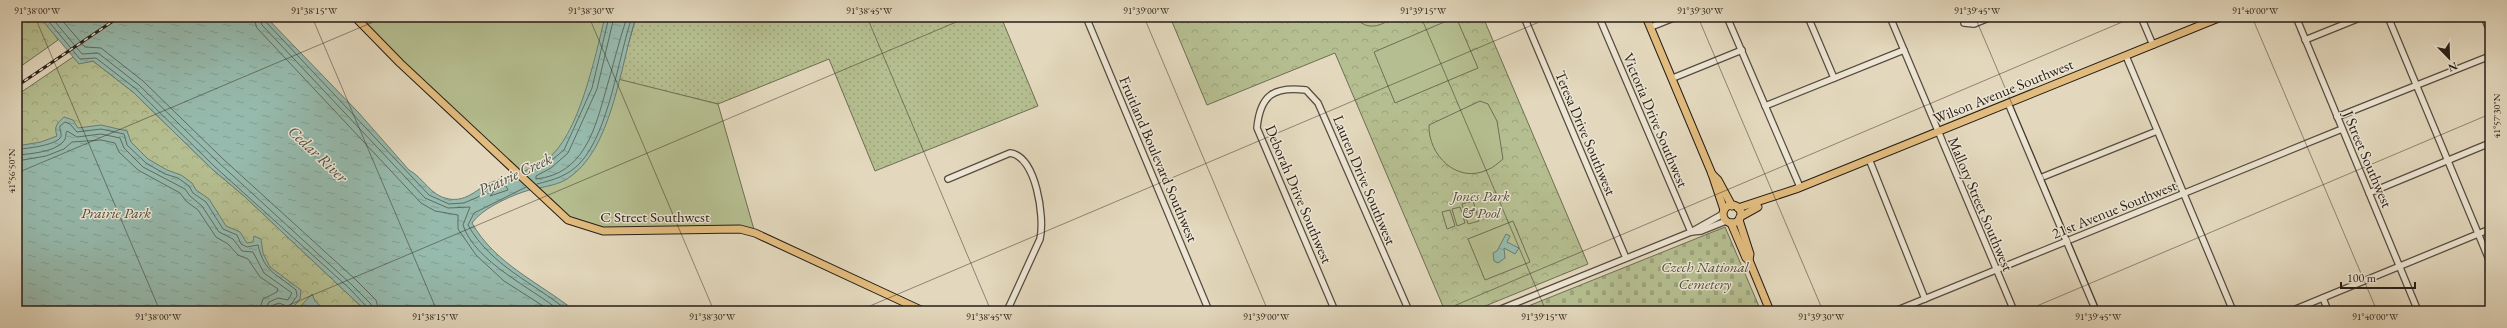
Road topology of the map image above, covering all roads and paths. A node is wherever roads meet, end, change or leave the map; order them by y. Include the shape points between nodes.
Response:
1 (355, 17) edge
2 (1086, 17) edge
3 (1524, 17) edge
4 (1599, 17) edge
5 (1646, 17) edge
6 (1676, 17) edge
7 (1727, 17) edge
8 (1808, 17) edge
9 (1890, 17) edge
10 (1991, 17) edge
11 (2141, 17) edge
12 (2221, 17) edge
13 (2296, 17) edge
14 (2362, 17) edge
15 (2388, 17) edge
16 (2484, 17) edge
17 (1964, 24) dead end
18 (1651, 27) junction
19 (2490, 31) edge
20 (2305, 40) junction
21 (2153, 45) junction
22 (1742, 50) junction
23 (1904, 50) junction
24 (2126, 56) junction
25 (2490, 56) edge
26 (1673, 78) junction
27 (1834, 78) junction
28 (2417, 86) junction
29 (1277, 92) joint
30 (2008, 103) junction
31 (1765, 106) junction
32 (2338, 117) junction
33 (2342, 129) junction
34 (2157, 131) junction
35 (1937, 132) junction
36 (2490, 143) edge
37 (1869, 159) junction
38 (2448, 161) junction
39 (1712, 174) junction
40 (2040, 178) junction
41 (948, 179) dead end
42 (1798, 188) junction
43 (2369, 193) junction
44 (2184, 194) junction
45 (1735, 207) junction
46 (1726, 217) junction
47 (1740, 218) junction
48 (2490, 229) edge
49 (1691, 232) junction
50 (2478, 234) junction
51 (2066, 241) junction
52 (1626, 258) junction
53 (1749, 260) junction
54 (2490, 262) edge
55 (2399, 266) junction
56 (1996, 269) junction
57 (2323, 298) junction
58 (1925, 299) junction
59 (923, 311) edge
60 (1007, 311) edge
61 (1209, 311) edge
62 (1336, 311) edge
63 (1409, 311) edge
64 (1496, 311) edge
65 (1770, 311) edge
66 (1895, 311) edge
67 (2014, 311) edge
68 (2096, 311) edge
69 (2233, 311) edge
70 (2291, 311) edge
71 (2328, 311) edge
72 (2418, 311) edge

1 - 59 main road, C Street Southwest via 510,168 568,220 603,231 740,229 755,233
2 - 61 street, Fruitland Boulevard Southwest
3 - 52 street, Teresa Drive Southwest
4 - 49 street, Victoria Drive Southwest
5 - 18 main road
6 - 18 street
7 - 22 street
8 - 27 street
9 - 23 street, Mallory Street Southwest
10 - 17 street via 1974,24
11 - 21 street
12 - 21 main road, Wilson Avenue Southwest
13 - 20 street, J Street Southwest
14 - 20 street
15 - 28 street
16 - 19 street
18 - 26 main road
20 - 32 street, J Street Southwest
21 - 24 main road, Wilson Avenue Southwest
22 - 26 street
22 - 31 street
23 - 27 street
23 - 35 street, Mallory Street Southwest
24 - 30 main road, Wilson Avenue Southwest
24 - 34 street
25 - 28 street
26 - 39 main road
27 - 31 street
28 - 32 street
28 - 38 street
29 - 62 street, Deborah Drive Southwest via 1263,102 1256,128
29 - 63 street, Lauren Drive Southwest via 1290,88 1306,90 1318,103
30 - 35 main road, Wilson Avenue Southwest
30 - 40 street
31 - 42 street
32 - 33 street, J Street Southwest
33 - 43 street, J Street Southwest
33 - 44 street, 21st Avenue Southwest
34 - 40 street
34 - 44 street
35 - 37 main road, Wilson Avenue Southwest
35 - 56 street, Mallory Street Southwest
36 - 38 street
37 - 42 main road, Wilson Avenue Southwest
37 - 58 street
38 - 43 street
38 - 50 street
39 - 45 main road
39 - 46 main road
40 - 51 street
41 - 60 street via 1010,153 1017,154 1023,159 1039,197 1043,227
42 - 45 main road, Wilson Avenue Southwest
42 - 47 main road, Wilson Avenue Southwest
43 - 55 street, J Street Southwest
44 - 51 street, 21st Avenue Southwest
44 - 69 street
45 - 46 main road, Wilson Avenue Southwest
45 - 47 main road
46 - 47 main road, Wilson Avenue Southwest
46 - 49 street
46 - 53 main road
47 - 53 main road via 1750,254
48 - 50 street
49 - 52 street
50 - 54 street
50 - 55 street
51 - 56 street, 21st Avenue Southwest
51 - 68 street
52 - 64 street
53 - 65 main road
55 - 57 street
55 - 72 street, J Street Southwest
56 - 58 street, 21st Avenue Southwest
56 - 67 street, Mallory Street Southwest
57 - 70 street
57 - 71 street
58 - 66 street, 21st Avenue Southwest

